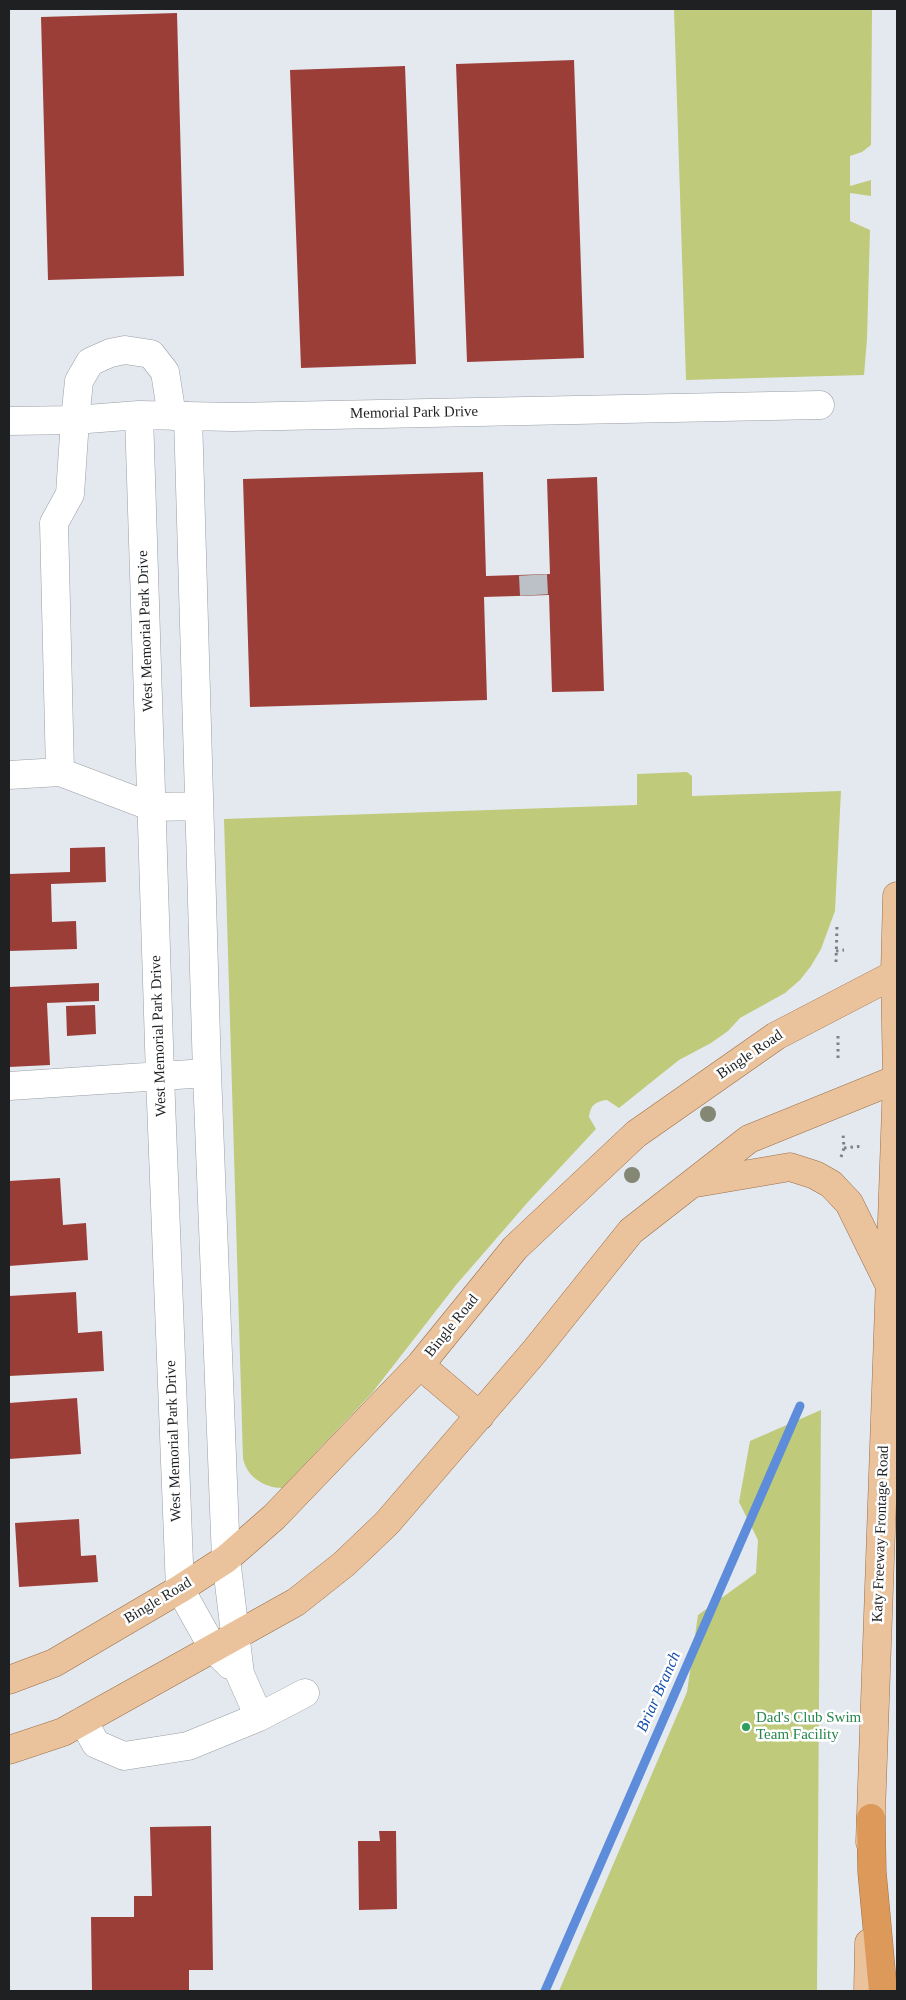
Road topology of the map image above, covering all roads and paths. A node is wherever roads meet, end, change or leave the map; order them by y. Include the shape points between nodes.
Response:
1 (820, 405) dead end
2 (140, 415) junction
3 (180, 416) junction
4 (75, 420) junction
5 (9, 421) edge
6 (60, 772) junction
7 (9, 775) edge
8 (199, 806) junction
9 (152, 807) junction
10 (897, 896) edge
11 (837, 926) dead end
12 (844, 950) dead end
13 (836, 951) junction
14 (836, 962) dead end
15 (896, 973) edge
16 (838, 1028) dead end
17 (838, 1061) dead end
18 (208, 1074) junction
19 (160, 1076) junction
20 (897, 1079) edge
21 (9, 1086) edge
22 (844, 1134) dead end
23 (863, 1146) dead end
24 (844, 1148) junction
25 (840, 1161) dead end
26 (692, 1183) junction
27 (893, 1277) edge
28 (420, 1365) junction
29 (480, 1416) junction
30 (226, 1559) junction
31 (180, 1588) junction
32 (224, 1642) junction
33 (9, 1680) edge
34 (305, 1693) dead end
35 (259, 1717) junction
36 (83, 1721) junction
37 (9, 1750) edge
38 (871, 1818) junction
39 (868, 1991) edge
40 (883, 1991) edge

1 - 3 street, Memorial Park Drive
2 - 3 street, Memorial Park Drive
2 - 4 street, Memorial Park Drive
2 - 9 street, West Memorial Park Drive
3 - 4 street via 165,372 151,354 125,350 110,352 90,362 79,381
3 - 8 street
4 - 5 street, Memorial Park Drive
4 - 6 street via 70,494 54,523
6 - 7 street
6 - 9 street
8 - 9 street
8 - 18 street
9 - 19 street, West Memorial Park Drive
10 - 15 main road, Katy Freeway Frontage Road
11 - 13 path
12 - 13 path
13 - 14 path
15 - 20 main road, Katy Freeway Frontage Road
15 - 28 main road, Bingle Road via 776,1036 636,1134 515,1248
16 - 17 path
18 - 19 street
18 - 30 street
19 - 21 street
19 - 31 street, West Memorial Park Drive
20 - 26 main road via 749,1139
20 - 27 main road, Katy Freeway Frontage Road
22 - 24 path
23 - 24 path
24 - 25 path
26 - 27 main road via 790,1167 815,1175 831,1184 849,1203
26 - 29 main road via 631,1231
27 - 38 main road, Katy Freeway Frontage Road
28 - 29 main road
28 - 30 main road, Bingle Road via 274,1517
29 - 32 main road via 387,1523 344,1564 296,1602
30 - 31 main road, Bingle Road
30 - 32 street
31 - 32 street, West Memorial Park Drive
31 - 33 main road, Bingle Road via 54,1663
32 - 35 street
32 - 36 main road
34 - 35 street
35 - 36 street via 188,1746 124,1756 96,1744
36 - 37 main road via 64,1732
38 - 39 main road, Katy Freeway Frontage Road
38 - 40 highway via 872,1872

